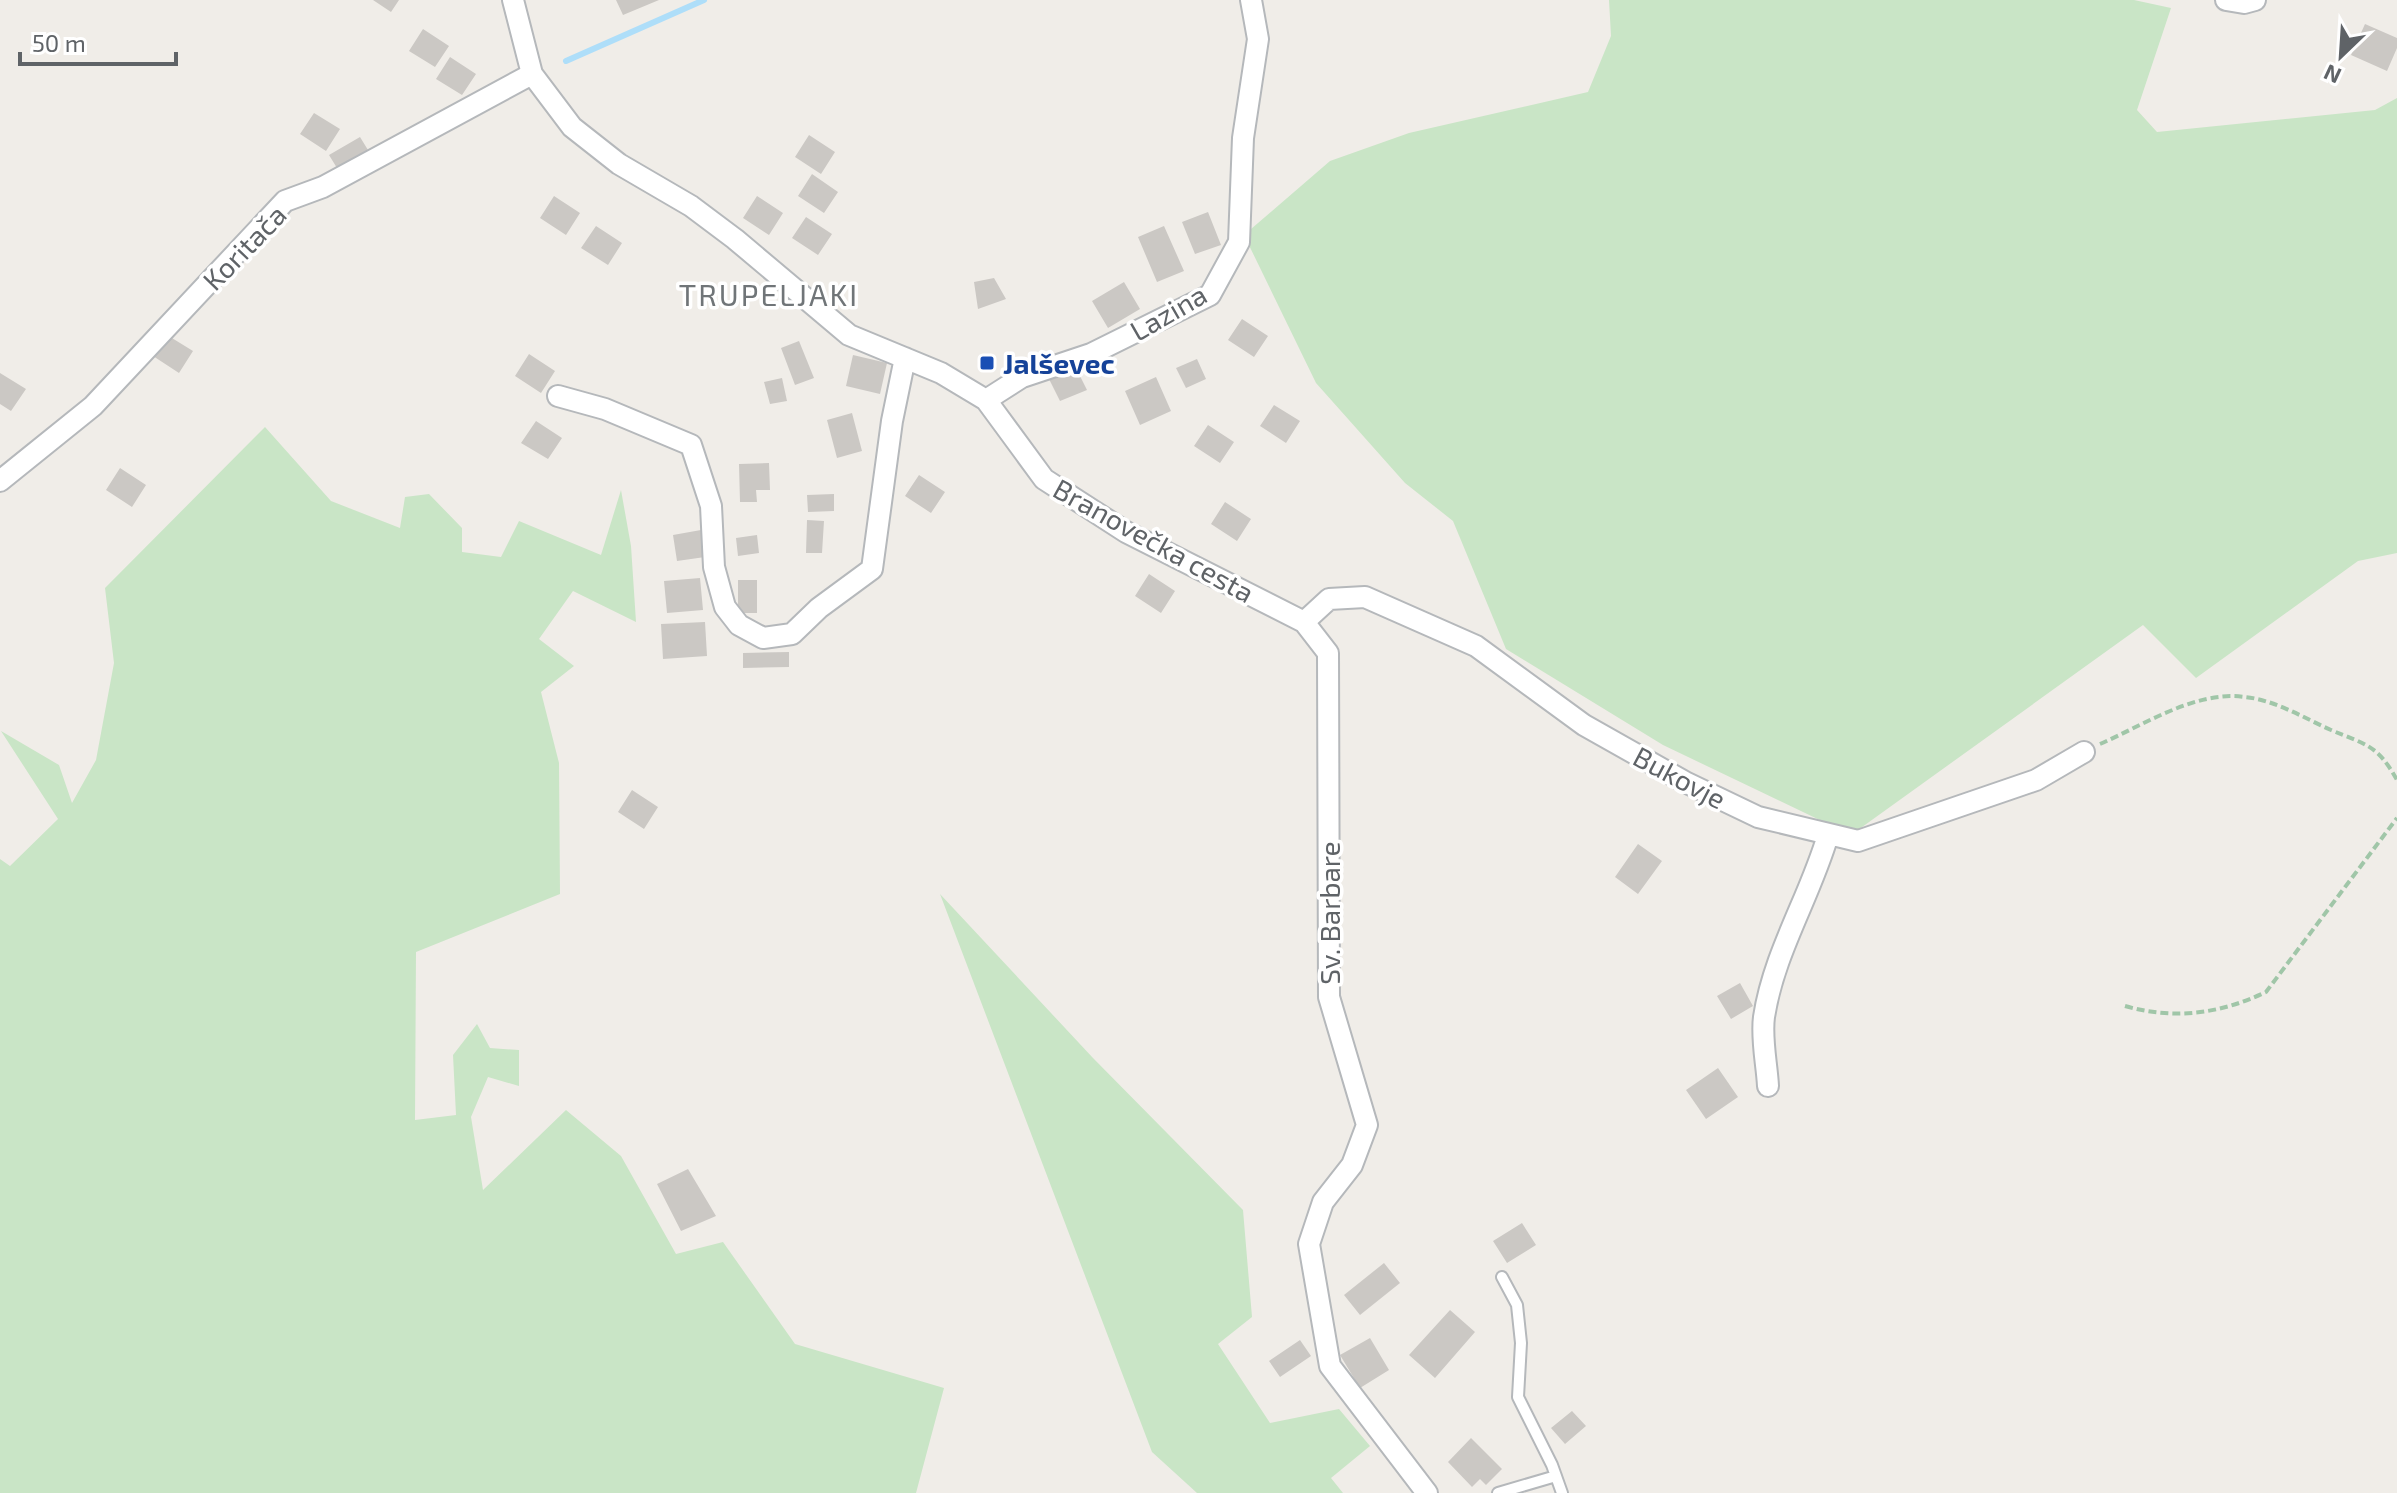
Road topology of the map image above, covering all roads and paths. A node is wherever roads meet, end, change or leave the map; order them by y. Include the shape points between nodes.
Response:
1 (513, 0) edge
2 (1251, 0) edge
3 (2226, 0) edge
4 (2255, 0) edge
5 (532, 74) junction
6 (905, 358) junction
7 (558, 396) dead end
8 (986, 400) junction
9 (0, 481) edge
10 (1304, 622) junction
11 (2084, 752) joint
12 (2397, 780) edge
13 (2397, 818) edge
14 (1828, 835) junction
15 (2125, 1006) dead end
16 (1768, 1086) dead end
17 (1502, 1277) dead end
18 (1556, 1476) junction
19 (1427, 1493) edge
20 (1498, 1493) edge
21 (1562, 1493) edge

1 - 5 street, Branovečka cesta
2 - 8 street, Lazina via 1258,39 1243,138 1239,242 1210,295 1091,354 1022,377
3 - 4 street
5 - 6 street, Branovečka cesta via 572,127 619,164 691,206 849,335
5 - 9 street, Koritača via 323,187 285,201 93,406
6 - 7 street via 872,569 792,634 763,638 739,625 725,607 714,567 711,506 691,445 605,409
6 - 8 street, Branovečka cesta
8 - 10 street, Branovečka cesta via 1044,479 1126,532
10 - 14 street, Bukovje via 1329,599 1365,597 1476,646 1584,725 1685,782 1758,817
10 - 19 street, Sv. Barbare via 1328,653 1329,997 1367,1125 1352,1165 1323,1202 1309,1244 1330,1366
11 - 12 path via 2186,706 2217,697 2246,697 2366,742
11 - 14 street, Bukovje via 2036,780 1858,841
13 - 15 path via 2266,992 2238,1006 2196,1014 2151,1014
14 - 16 street via 1816,875 1783,945 1763,1020
17 - 18 lane via 1517,1305 1518,1397
18 - 20 lane
18 - 21 lane

